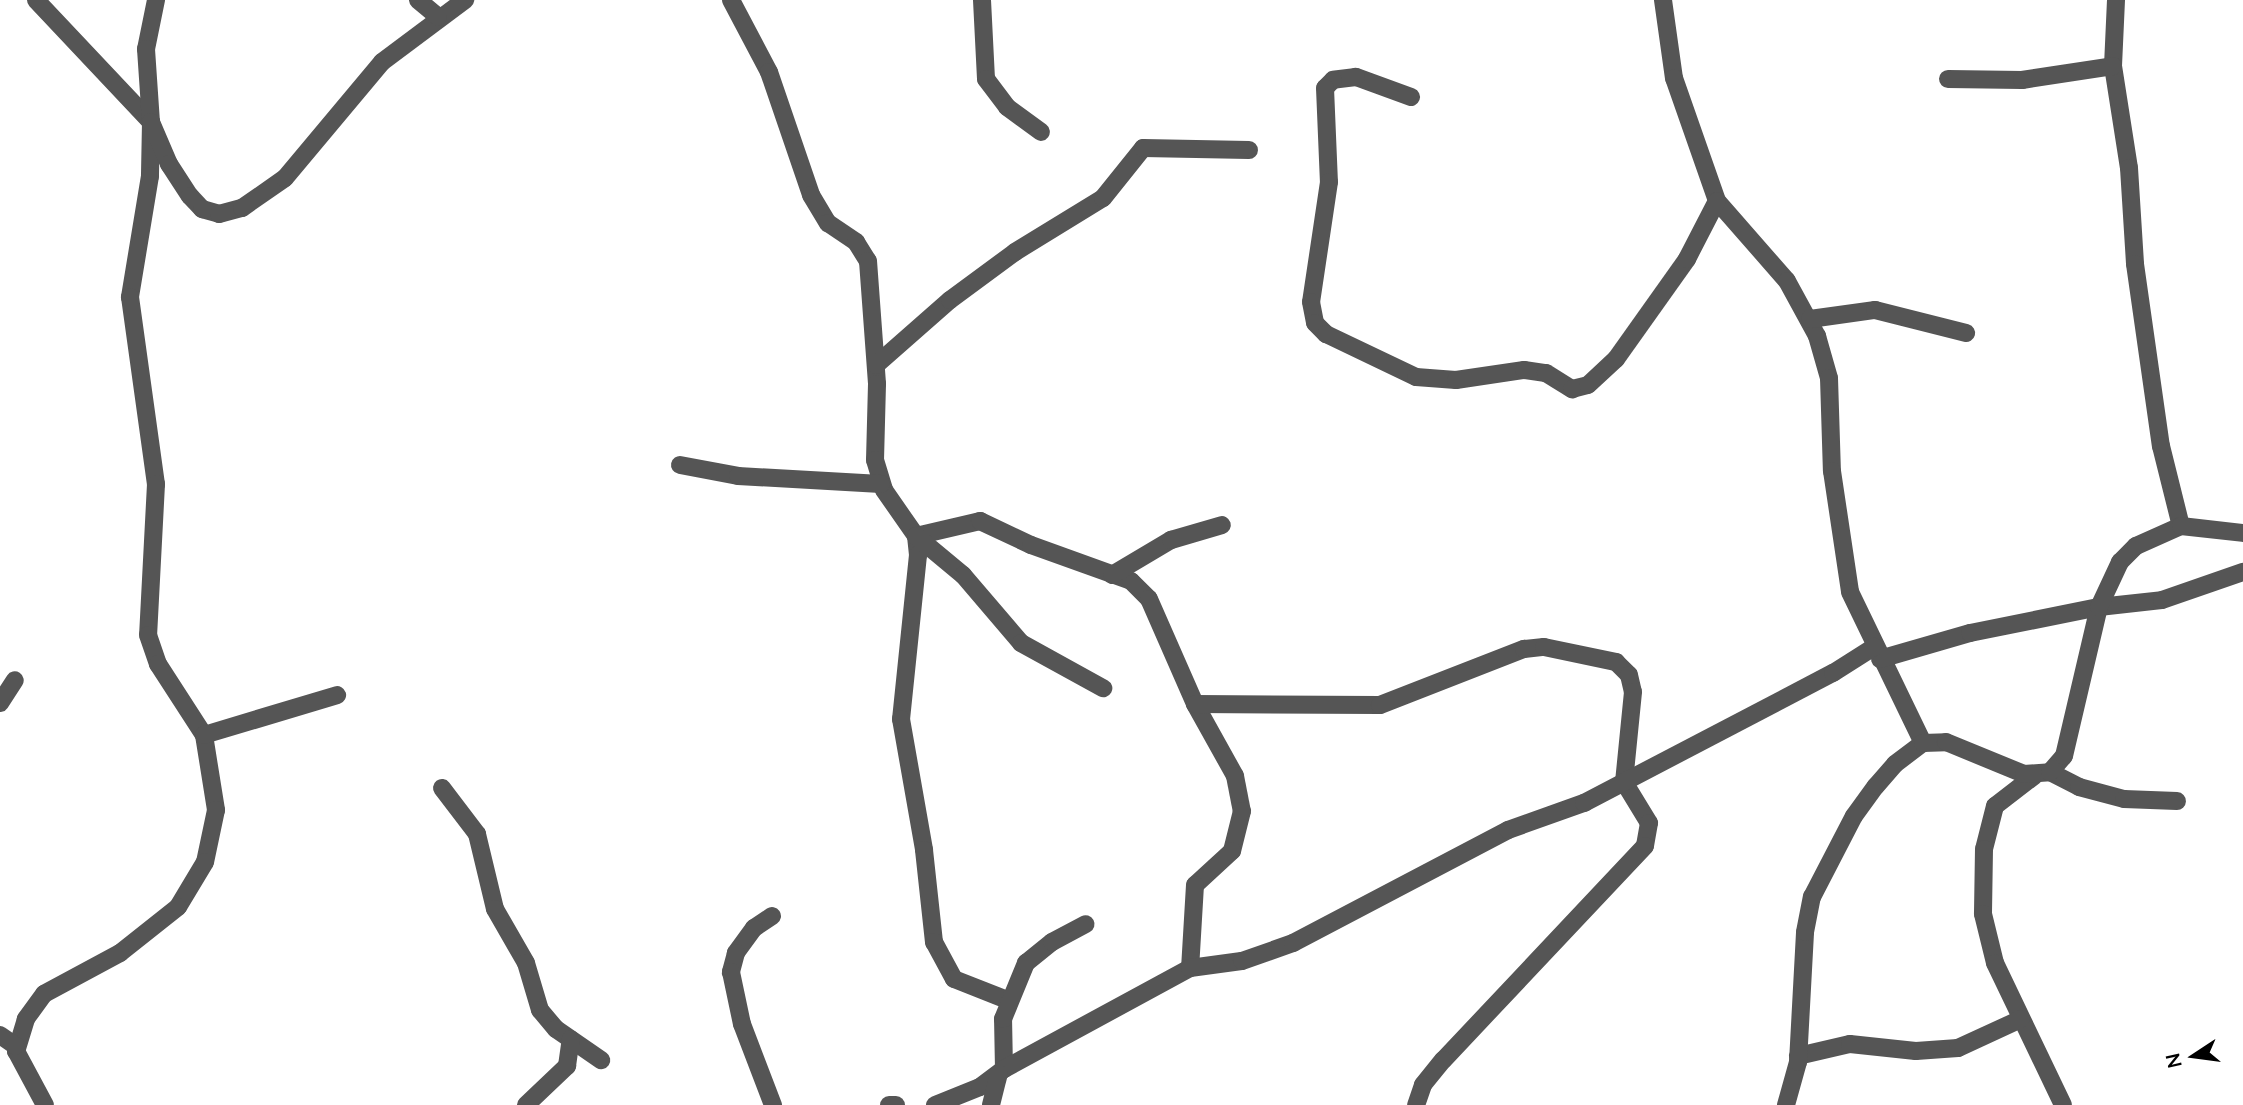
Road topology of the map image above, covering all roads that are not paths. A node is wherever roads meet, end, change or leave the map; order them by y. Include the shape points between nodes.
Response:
1 (36, 0) edge
2 (156, 0) edge
3 (418, 0) edge
4 (465, 0) edge
5 (731, 0) edge
6 (982, 0) edge
7 (1663, 0) edge
8 (2116, 0) edge
9 (438, 18) junction
10 (2113, 66) junction
11 (1948, 79) dead end
12 (1411, 97) dead end
13 (151, 122) junction
14 (1041, 132) dead end
15 (1249, 150) dead end
16 (1717, 201) junction
17 (1810, 319) junction
18 (1966, 333) dead end
19 (876, 365) junction
20 (680, 465) dead end
21 (881, 484) junction
22 (1222, 525) dead end
23 (2181, 526) junction
24 (2243, 533) edge
25 (916, 537) junction
26 (2243, 572) edge
27 (1112, 575) junction
28 (2099, 607) junction
29 (1877, 653) junction
30 (15, 680) dead end
31 (1103, 688) dead end
32 (337, 695) dead end
33 (0, 703) edge
34 (1195, 704) junction
35 (204, 735) junction
36 (1923, 743) junction
37 (2042, 774) junction
38 (1624, 782) junction
39 (442, 788) dead end
40 (2177, 801) dead end
41 (772, 916) dead end
42 (1086, 924) dead end
43 (1190, 968) junction
44 (1007, 1000) junction
45 (2021, 1019) junction
46 (0, 1035) edge
47 (571, 1039) junction
48 (16, 1045) junction
49 (1798, 1056) junction
50 (601, 1060) dead end
51 (1001, 1071) junction
52 (45, 1105) edge
53 (526, 1105) edge
54 (774, 1105) edge
55 (889, 1105) edge
56 (896, 1105) edge
57 (935, 1105) edge
58 (991, 1105) edge
59 (1416, 1105) edge
60 (1786, 1105) edge
61 (2063, 1105) edge

1 - 13 street
2 - 13 street via 146,49
3 - 9 street
4 - 9 street
5 - 19 street via 769,72 811,195 828,223 856,242 868,261
6 - 14 street via 986,79 1007,107
7 - 16 street via 1674,78
8 - 10 street
9 - 13 street via 382,62 285,178 242,208 219,214 202,209 169,164
10 - 11 street via 2022,80
10 - 23 street via 2159,435
12 - 16 street via 1360,77 1333,80 1325,88 1329,182 1311,302 1315,323 1326,334 1416,377 1456,380 1524,370 1546,373 1572,389 1588,385 1616,359 1687,259
13 - 35 street via 150,176 130,297 156,484 147,623 158,664
15 - 19 street via 1155,145 1139,150 1103,198 1015,252 950,300
16 - 17 street via 1787,281
17 - 18 street via 1875,310
17 - 29 street via 1829,378 1832,471 1846,576
19 - 21 street via 875,460
20 - 21 street via 738,477
21 - 25 street
22 - 27 street via 1171,540
23 - 24 street
23 - 28 street via 2136,546 2120,562
25 - 27 street via 979,521
25 - 31 street via 955,567 1021,643
25 - 44 street via 918,568 901,719 924,850 934,942 954,979
26 - 28 street via 2162,600
27 - 34 street via 1131,581 1149,599
28 - 29 street
28 - 37 street via 2064,756
29 - 36 street
29 - 38 street
30 - 33 street
32 - 35 street
34 - 38 street via 1373,706 1524,649 1595,655 1616,662 1629,675 1633,692
34 - 43 street via 1235,776 1242,811 1232,850 1195,885
35 - 48 street via 216,810 210,847 196,878 178,907 148,934 44,994 26,1019
36 - 37 street via 1946,742 1995,765
36 - 49 street via 1895,764 1862,806 1812,897 1805,932
37 - 40 street via 2124,799
37 - 45 street via 1994,806 1984,849 1983,914 1995,963
38 - 43 street via 1584,803 1508,830 1293,943 1242,961
38 - 59 street via 1649,823 1645,846 1443,1060 1423,1085
39 - 47 street via 477,834 495,909 526,964 540,1010
41 - 54 street via 754,928 736,953 731,972 742,1024
42 - 44 street via 1026,963
43 - 51 street
44 - 51 street via 1000,1033
45 - 49 street via 1958,1048 1916,1051 1850,1044
45 - 61 street
46 - 48 street
47 - 50 street
47 - 53 street via 567,1066
48 - 52 street via 20,1063
49 - 60 street
51 - 57 street via 965,1096
51 - 58 street
55 - 56 street

